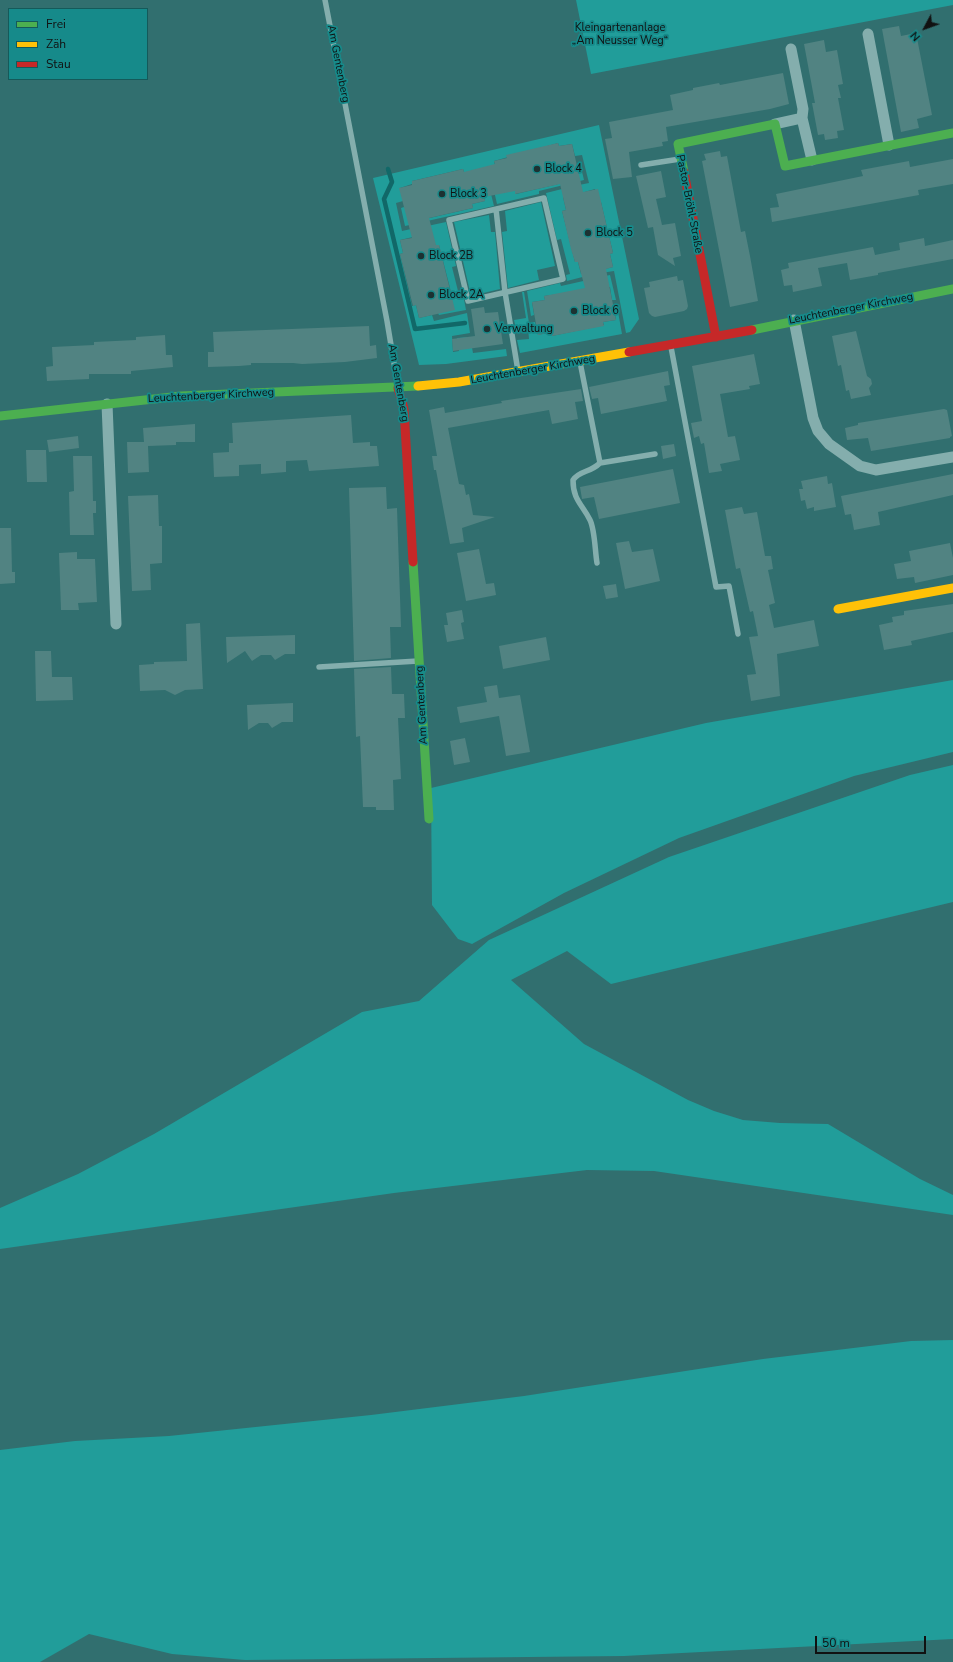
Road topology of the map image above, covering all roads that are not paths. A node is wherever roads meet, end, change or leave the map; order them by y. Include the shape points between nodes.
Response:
1 (325, 0) edge
2 (868, 34) dead end
3 (791, 49) dead end
4 (802, 118) junction
5 (775, 124) junction
6 (953, 133) edge
7 (889, 145) junction
8 (680, 159) junction
9 (812, 160) junction
10 (641, 165) dead end
11 (496, 209) junction
12 (953, 289) edge
13 (505, 292) junction
14 (794, 320) junction
15 (716, 337) junction
16 (671, 345) junction
17 (580, 362) junction
18 (518, 373) junction
19 (398, 388) junction
20 (107, 404) junction
21 (0, 416) edge
22 (655, 454) dead end
23 (953, 457) edge
24 (600, 463) junction
25 (597, 564) dead end
26 (953, 588) edge
27 (838, 609) dead end
28 (116, 624) dead end
29 (738, 634) dead end
30 (419, 661) junction
31 (319, 667) dead end
32 (429, 819) dead end

1 - 19 lane, Am Gentenberg
2 - 7 street
3 - 4 street via 803,109
4 - 5 street, Pastor-Bröhl-Straße
4 - 9 street
5 - 8 street, Pastor-Bröhl-Straße via 678,144
5 - 9 street via 785,166
6 - 7 street
7 - 9 street
8 - 10 lane
8 - 15 street, Pastor-Bröhl-Straße
11 - 13 lane
11 - 13 lane via 449,220 468,301
11 - 13 lane via 544,198 563,279
12 - 14 street, Leuchtenberger Kirchweg
13 - 18 lane
14 - 15 street, Leuchtenberger Kirchweg
14 - 23 street via 813,418 818,431 829,444 860,466 876,470
15 - 16 street, Leuchtenberger Kirchweg
16 - 17 street, Leuchtenberger Kirchweg
16 - 29 lane via 716,587 729,586
17 - 18 street, Leuchtenberger Kirchweg
17 - 24 lane
18 - 19 street, Leuchtenberger Kirchweg
19 - 20 street, Leuchtenberger Kirchweg via 182,396
19 - 30 street, Am Gentenberg via 404,408
20 - 21 street, Leuchtenberger Kirchweg
20 - 28 street
22 - 24 lane
24 - 25 lane via 591,471 580,473 573,480 577,503 590,520
26 - 27 street
30 - 31 lane
30 - 32 street, Am Gentenberg

